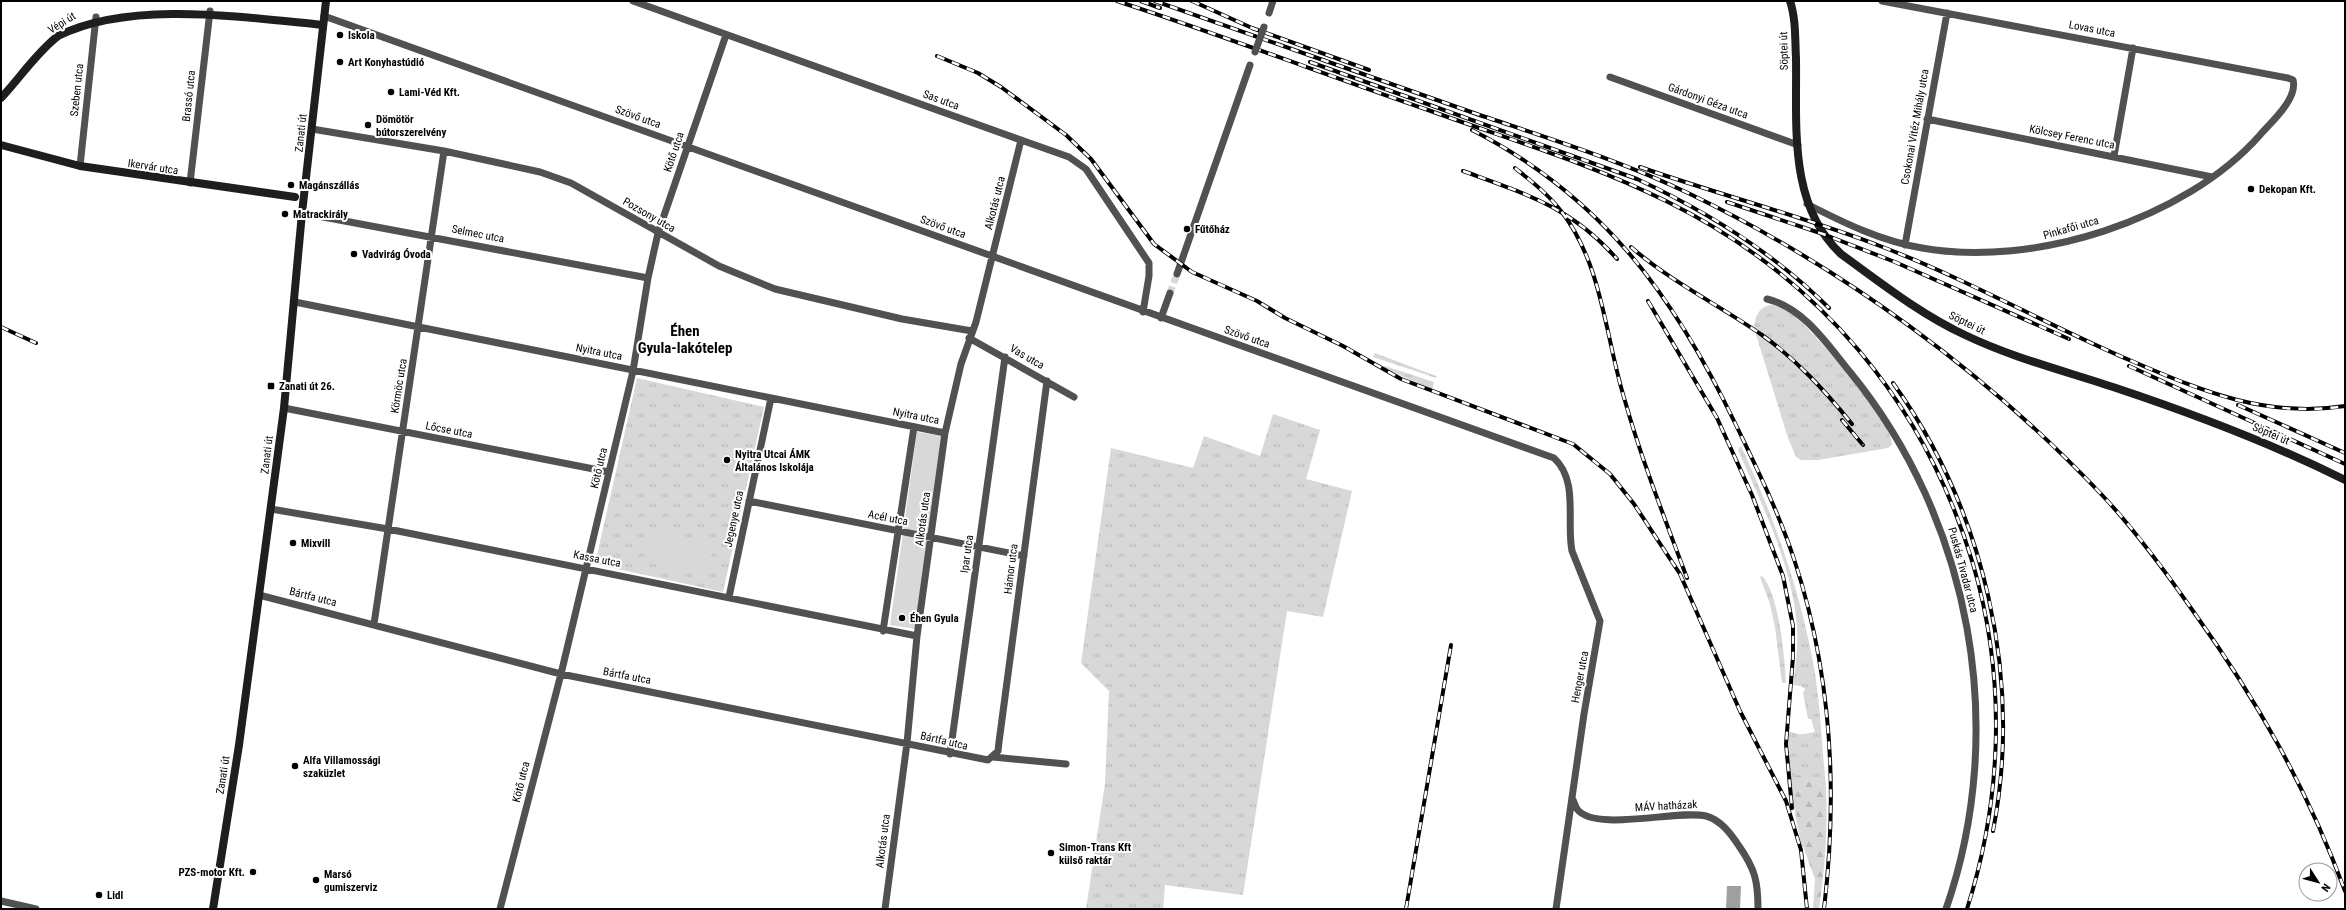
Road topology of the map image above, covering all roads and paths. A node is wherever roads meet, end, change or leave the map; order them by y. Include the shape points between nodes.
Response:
1 (326, 1) edge
2 (633, 1) edge
3 (1273, 1) edge
4 (1790, 1) edge
5 (1882, 1) edge
6 (148, 6) dead end
7 (135, 7) dead end
8 (210, 11) junction
9 (1269, 13) dead end
10 (1947, 13) junction
11 (324, 16) junction
12 (96, 17) junction
13 (323, 25) junction
14 (1264, 27) dead end
15 (726, 35) junction
16 (2133, 48) junction
17 (1254, 52) dead end
18 (1250, 65) dead end
19 (1610, 77) dead end
20 (2294, 84) joint
21 (1, 98) edge
22 (1927, 119) junction
23 (312, 129) junction
24 (1021, 140) junction
25 (1798, 145) junction
26 (1, 146) edge
27 (687, 146) junction
28 (444, 151) junction
29 (2114, 156) junction
30 (80, 166) junction
31 (2212, 177) junction
32 (190, 184) junction
33 (295, 198) joint
34 (304, 199) junction
35 (1807, 204) junction
36 (302, 213) junction
37 (658, 233) junction
38 (433, 236) junction
39 (1905, 245) junction
40 (993, 256) junction
41 (1177, 274) tunnel mouth
42 (648, 278) junction
43 (1170, 293) tunnel mouth
44 (1767, 299) dead end
45 (294, 302) junction
46 (1143, 312) junction
47 (1161, 318) junction
48 (419, 328) junction
49 (971, 334) junction
50 (1005, 357) junction
51 (633, 371) junction
52 (1047, 382) junction
53 (1074, 397) dead end
54 (771, 398) junction
55 (284, 408) junction
56 (914, 427) junction
57 (403, 432) junction
58 (945, 433) junction
59 (1554, 458) joint
60 (609, 472) junction
61 (2345, 480) edge
62 (749, 501) junction
63 (271, 509) junction
64 (388, 529) junction
65 (900, 531) junction
66 (932, 538) junction
67 (979, 547) junction
68 (1024, 556) junction
69 (586, 568) junction
70 (259, 595) junction
71 (729, 597) junction
72 (374, 624) junction
73 (883, 631) junction
74 (917, 636) junction
75 (561, 674) junction
76 (907, 743) junction
77 (950, 754) junction
78 (993, 757) junction
79 (1066, 764) dead end
80 (1572, 798) junction
81 (1, 901) edge
82 (10, 906) edge
83 (36, 909) edge
84 (214, 909) edge
85 (500, 909) edge
86 (886, 909) edge
87 (1556, 909) edge
88 (1758, 909) edge
89 (1946, 909) edge

1 - 11 street, Zanati út
2 - 15 street, Sas utca
3 - 9 street
4 - 25 street, Söptei út via 1795,29
5 - 10 street, Lovas utca
6 - 8 street
7 - 12 street, Vépi út
8 - 13 street
8 - 32 street, Brassó utca
10 - 16 street, Lovas utca
10 - 22 street, Csokonai Vitéz Mihály utca
11 - 13 street, Zanati út
11 - 27 street, Szövő utca
12 - 21 street, Vépi út via 73,27 47,46
12 - 30 street, Szeben utca
13 - 23 street, Zanati út
14 - 17 street, bridge
15 - 24 street, Sas utca
15 - 27 street, Kötő utca
16 - 20 street, Lovas utca via 2288,78 2293,80
16 - 29 street
18 - 41 street
19 - 25 street, Gárdonyi Géza utca
20 - 31 street, Pinkafői utca via 2289,100 2252,144
22 - 29 street, Kölcsey Ferenc utca
22 - 39 street, Csokonai Vitéz Mihály utca
23 - 28 street, Pozsony utca
23 - 34 street, Zanati út
24 - 40 street, Alkotás utca
24 - 46 street, Sas utca via 1069,158 1086,169 1149,263
25 - 35 street, Söptei út
26 - 30 street, Ikervár utca
27 - 37 street, Kötő utca
27 - 40 street, Szövő utca
28 - 37 street, Pozsony utca via 554,176 586,191
28 - 38 street, Körmöc utca
29 - 31 street, Kölcsey Ferenc utca
30 - 32 street, Ikervár utca
31 - 39 street, Pinkafői utca via 2171,203 2089,236 2041,248 1973,253
32 - 33 street, Ikervár utca
33 - 34 street, Ikervár utca
34 - 36 street, Zanati út
35 - 39 street, Pinkafői utca via 1853,227
35 - 61 street, Söptei út via 1820,230 1841,254 1945,325 2001,351 2222,426
36 - 38 street, Selmec utca
36 - 45 street, Zanati út
37 - 42 street, Kötő utca
37 - 49 street, Pozsony utca via 719,266 775,290
38 - 42 street, Selmec utca
38 - 48 street, Körmöc utca
40 - 46 street, Szövő utca
40 - 49 street, Alkotás utca
42 - 51 street, Kötő utca
43 - 47 street
44 - 89 street, Puskás Tivadar utca via 1787,306 1814,329 1887,420 1918,475 1951,558 1964,607 1972,665 1976,736 1971,814
45 - 48 street, Nyitra utca
45 - 55 street, Zanati út
46 - 47 street, Szövő utca
47 - 59 street, Szövő utca
48 - 51 street, Nyitra utca
48 - 57 street, Körmöc utca
49 - 50 street, Vas utca
49 - 58 street, Alkotás utca
50 - 52 street, Vas utca
50 - 67 street, Ipar utca
51 - 54 street, Nyitra utca
51 - 60 street, Kötő utca
52 - 53 street, Vas utca
52 - 68 street, Hámor utca
54 - 56 street, Nyitra utca
54 - 62 street, Jegenye utca
55 - 57 street, Lőcse utca
55 - 63 street, Zanati út
56 - 58 street, Nyitra utca
56 - 65 street, Alkotás utca
57 - 60 street, Lőcse utca
57 - 64 street, Körmöc utca
58 - 66 street, Alkotás utca
59 - 80 street, Henger utca via 1568,480 1572,551 1600,621
60 - 69 street, Kötő utca
62 - 65 street, Acél utca
62 - 71 street, Jegenye utca
63 - 64 street, Kassa utca
63 - 70 street, Zanati út
64 - 69 street, Kassa utca
64 - 72 street, Körmöc utca
65 - 66 street, Acél utca
65 - 73 street, Alkotás utca
66 - 67 street, Acél utca
66 - 74 street, Alkotás utca
67 - 68 street, Acél utca
67 - 77 street, Ipar utca
68 - 78 street, Hámor utca via 998,751
69 - 71 street, Kassa utca
69 - 75 street, Kötő utca
70 - 72 street, Bártfa utca
70 - 84 street, Zanati út
71 - 73 street, Kassa utca
72 - 75 street, Bártfa utca
73 - 74 street, Kassa utca
74 - 76 street, Alkotás utca
75 - 76 street, Bártfa utca
75 - 85 street, Kötő utca
76 - 77 street, Bártfa utca
76 - 86 street, Alkotás utca
77 - 78 street, Bártfa utca via 982,760
78 - 79 street, Bártfa utca
80 - 87 street, Henger utca
80 - 88 street, MÁV hatházak via 1578,810 1591,818 1705,816 1722,824 1735,839 1754,871
81 - 82 street
82 - 83 street

